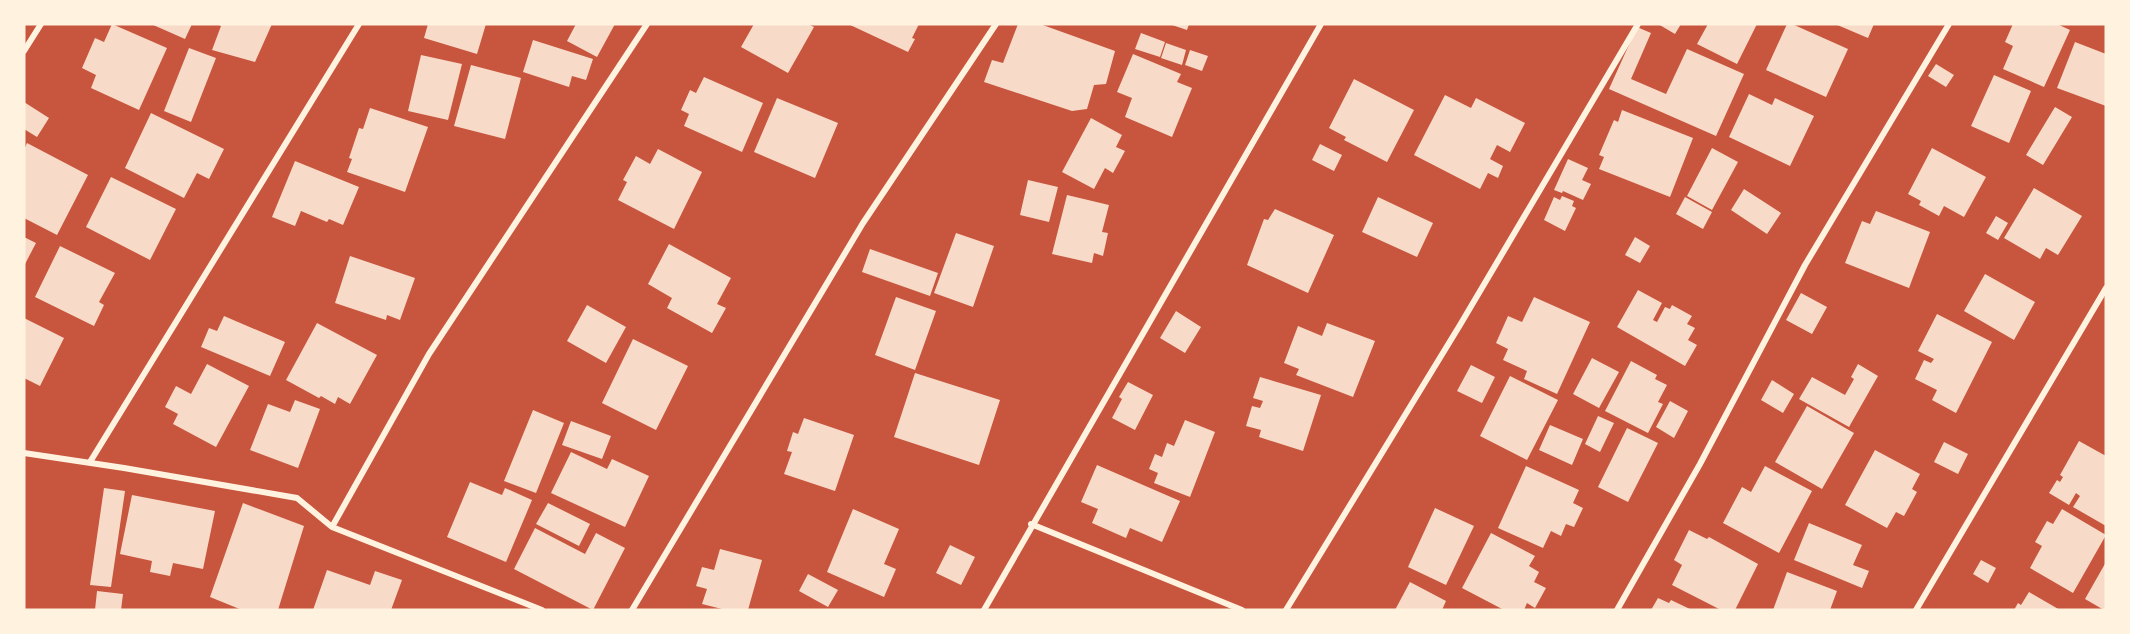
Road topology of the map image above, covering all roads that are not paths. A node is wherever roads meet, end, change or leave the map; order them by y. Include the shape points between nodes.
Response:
1 (41, 24) edge
2 (359, 24) edge
3 (647, 24) edge
4 (996, 24) edge
5 (1321, 24) edge
6 (1638, 24) edge
7 (1949, 24) edge
8 (24, 51) edge
9 (2106, 288) edge
10 (24, 453) edge
11 (90, 462) junction
12 (1031, 524) junction
13 (332, 527) junction
14 (542, 610) edge
15 (633, 610) edge
16 (984, 610) edge
17 (1242, 610) edge
18 (1286, 610) edge
19 (1617, 610) edge
20 (1917, 610) edge

1 - 8 street
2 - 11 street
3 - 13 street via 429,354
4 - 15 street via 863,223
5 - 12 street
6 - 18 street
7 - 19 street via 1805,265 1700,464
9 - 20 street
10 - 11 street
11 - 13 street via 297,498
12 - 16 street
12 - 17 street
13 - 14 street

